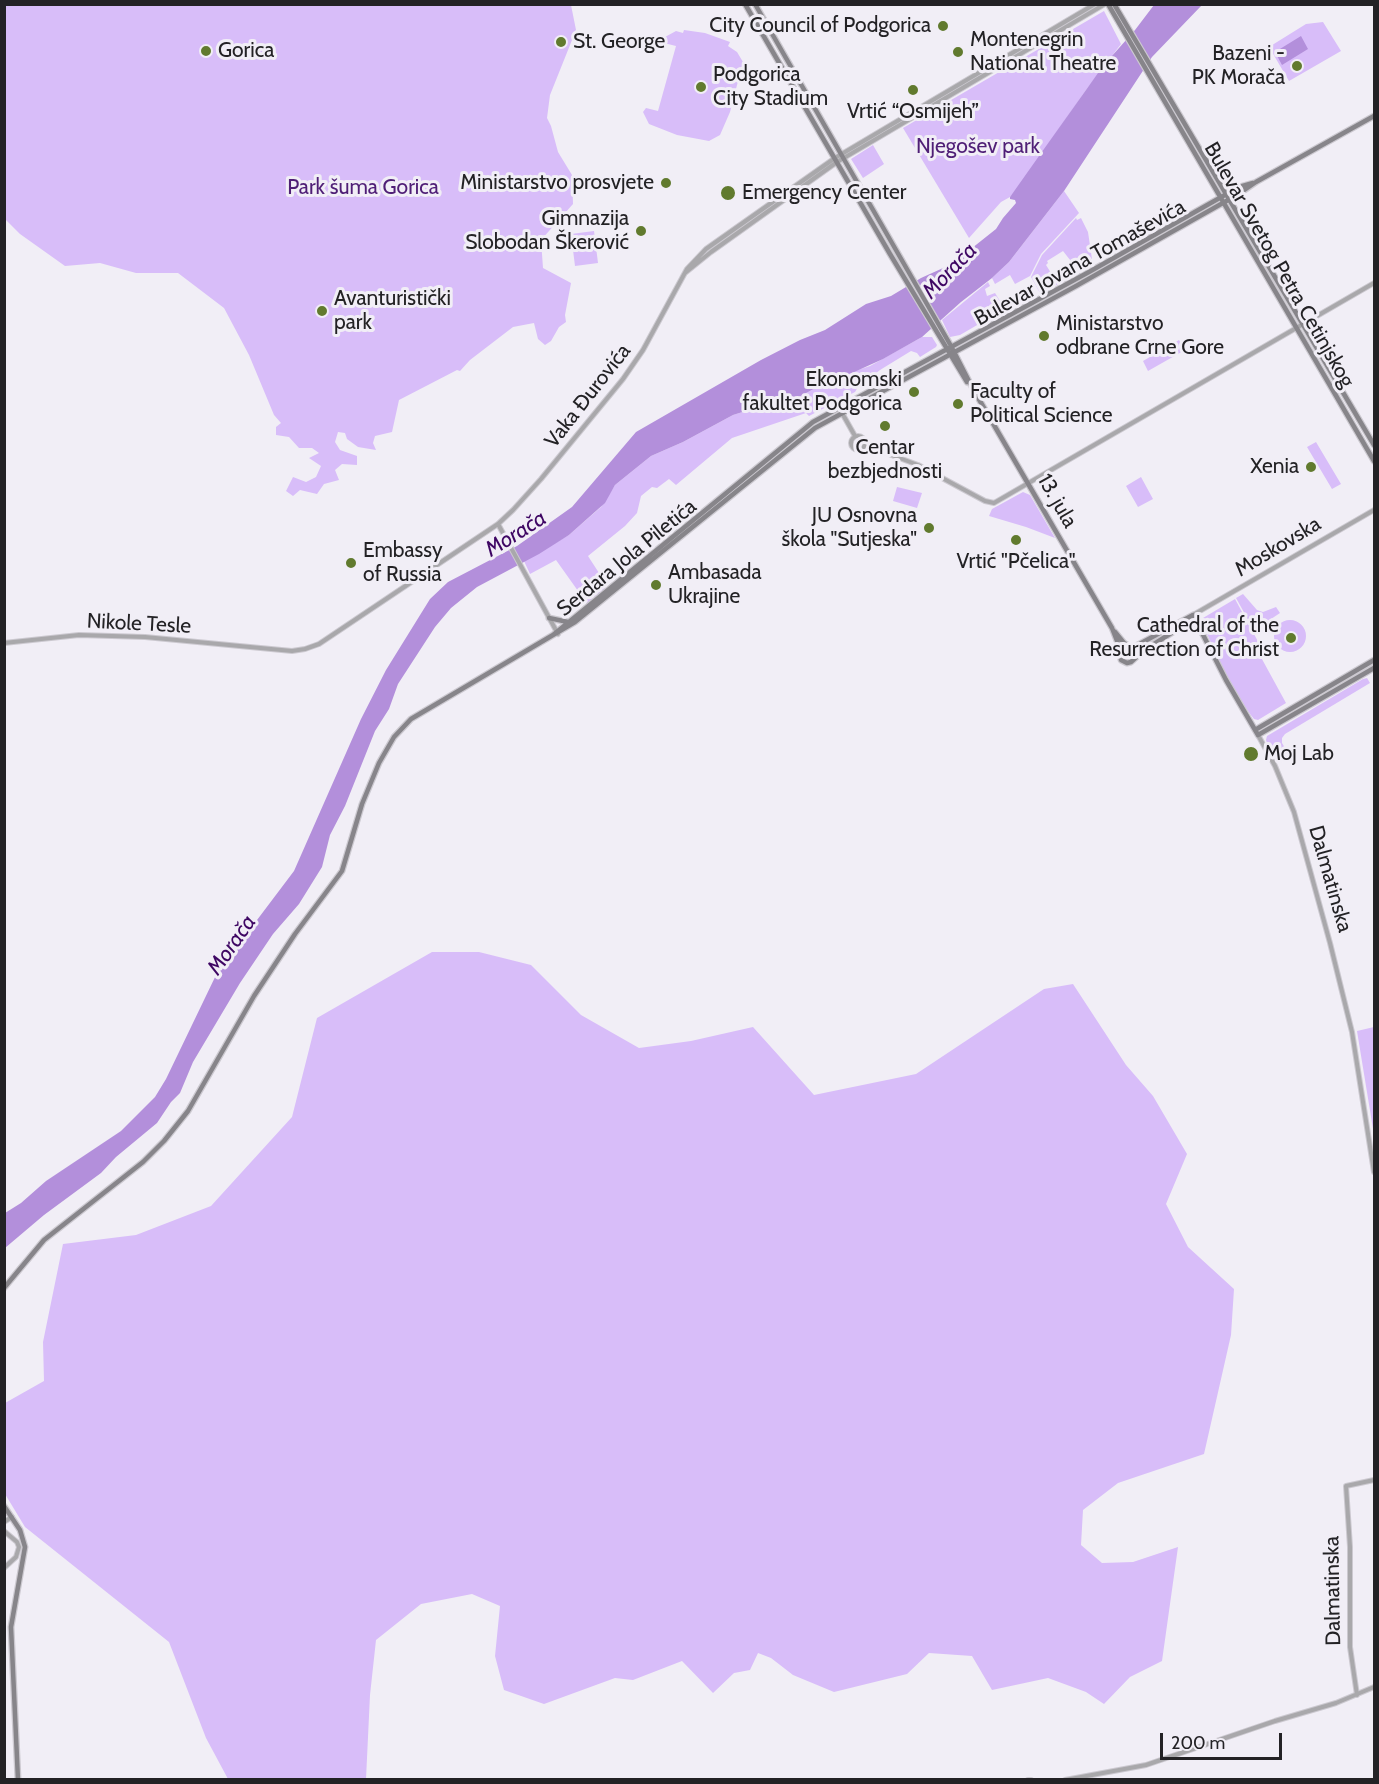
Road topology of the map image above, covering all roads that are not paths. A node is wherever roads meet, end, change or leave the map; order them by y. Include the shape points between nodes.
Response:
1 (746, 4) edge
2 (755, 4) edge
3 (1095, 4) edge
4 (1114, 4) edge
5 (1105, 5) edge
6 (1115, 11) junction
7 (1157, 84) junction
8 (1374, 116) edge
9 (842, 156) junction
10 (836, 160) junction
11 (1228, 197) junction
12 (1222, 200) junction
13 (1374, 283) edge
14 (1303, 325) junction
15 (1296, 328) junction
16 (943, 338) junction
17 (948, 347) junction
18 (952, 353) junction
19 (838, 407) junction
20 (842, 413) junction
21 (855, 436) junction
22 (865, 445) junction
23 (1374, 445) edge
24 (1374, 461) edge
25 (1029, 484) junction
26 (1374, 510) edge
27 (498, 524) junction
28 (1194, 617) junction
29 (549, 618) junction
30 (568, 622) junction
31 (1180, 627) junction
32 (1113, 630) junction
33 (557, 633) junction
34 (1204, 634) junction
35 (4, 643) edge
36 (1130, 647) junction
37 (272, 649) joint
38 (1120, 651) junction
39 (1136, 656) junction
40 (1374, 660) edge
41 (1374, 668) edge
42 (1255, 730) junction
43 (1258, 735) junction
44 (1373, 1152) edge
45 (1374, 1172) edge
46 (4, 1288) edge
47 (1374, 1480) edge
48 (4, 1506) edge
49 (7, 1517) edge
50 (4, 1531) edge
51 (4, 1568) edge
52 (1374, 1687) edge
53 (1357, 1695) junction
54 (18, 1779) edge
55 (1065, 1779) edge

1 - 10 main road
2 - 9 main road
3 - 9 street
4 - 6 main road
5 - 6 main road
5 - 9 street
6 - 7 main road
7 - 11 main road, Bulevar Svetog Petra Cetinjskog
7 - 12 main road, Bulevar Svetog Petra Cetinjskog
8 - 11 main road via 1258,181 1239,187
9 - 10 street, Vaka Đurovića
9 - 16 main road
10 - 16 main road
10 - 27 street, Vaka Đurovića via 684,274 623,379 541,479
11 - 12 main road
11 - 14 main road, Bulevar Svetog Petra Cetinjskog
12 - 15 main road, Bulevar Svetog Petra Cetinjskog
12 - 17 main road, Bulevar Jovana Tomaševića
12 - 18 main road, Bulevar Jovana Tomaševića
13 - 14 street
14 - 15 street
14 - 23 main road, Bulevar Svetog Petra Cetinjskog
15 - 24 main road, Bulevar Svetog Petra Cetinjskog
15 - 25 street
16 - 17 main road, 13. jula
17 - 18 main road, 13. jula
17 - 19 main road, Serdara Jola Piletića
18 - 20 main road, Serdara Jola Piletića
18 - 25 main road, 13. jula
19 - 20 street
19 - 30 main road, Serdara Jola Piletića via 804,429
20 - 21 street
20 - 33 main road, Serdara Jola Piletića via 796,441
21 - 22 street via 862,437
21 - 22 street via 853,447 860,450
22 - 25 street via 918,465 994,503
25 - 32 main road, 13. jula
26 - 28 street, Moskovska
27 - 29 street
27 - 37 street, Vaka Đurovića via 315,646 296,651
28 - 31 main road, Moskovska
28 - 34 main road, Dalmatinska
28 - 36 main road, Moskovska
29 - 30 main road
29 - 33 street
30 - 33 main road, Serdara Jola Piletića
31 - 34 main road
31 - 39 main road, Moskovska
32 - 36 main road
32 - 38 main road
33 - 46 main road, Serdara Jola Piletića via 424,710 397,733 367,790 340,874 254,996 188,1111 140,1164 44,1240
34 - 42 main road, Dalmatinska
35 - 37 street, Nikole Tesle via 52,636 103,635
36 - 38 main road
36 - 39 main road
38 - 39 main road via 1125,663
40 - 42 main road
41 - 43 main road
42 - 43 main road, Dalmatinska
43 - 44 street, Dalmatinska via 1294,812 1318,895 1350,1024
44 - 45 street, Dalmatinska
47 - 53 street, Dalmatinska via 1346,1486 1350,1647
48 - 49 main road
49 - 54 main road via 22,1535 25,1549 10,1629
50 - 51 street via 19,1547
52 - 53 street
53 - 55 street via 1146,1765

